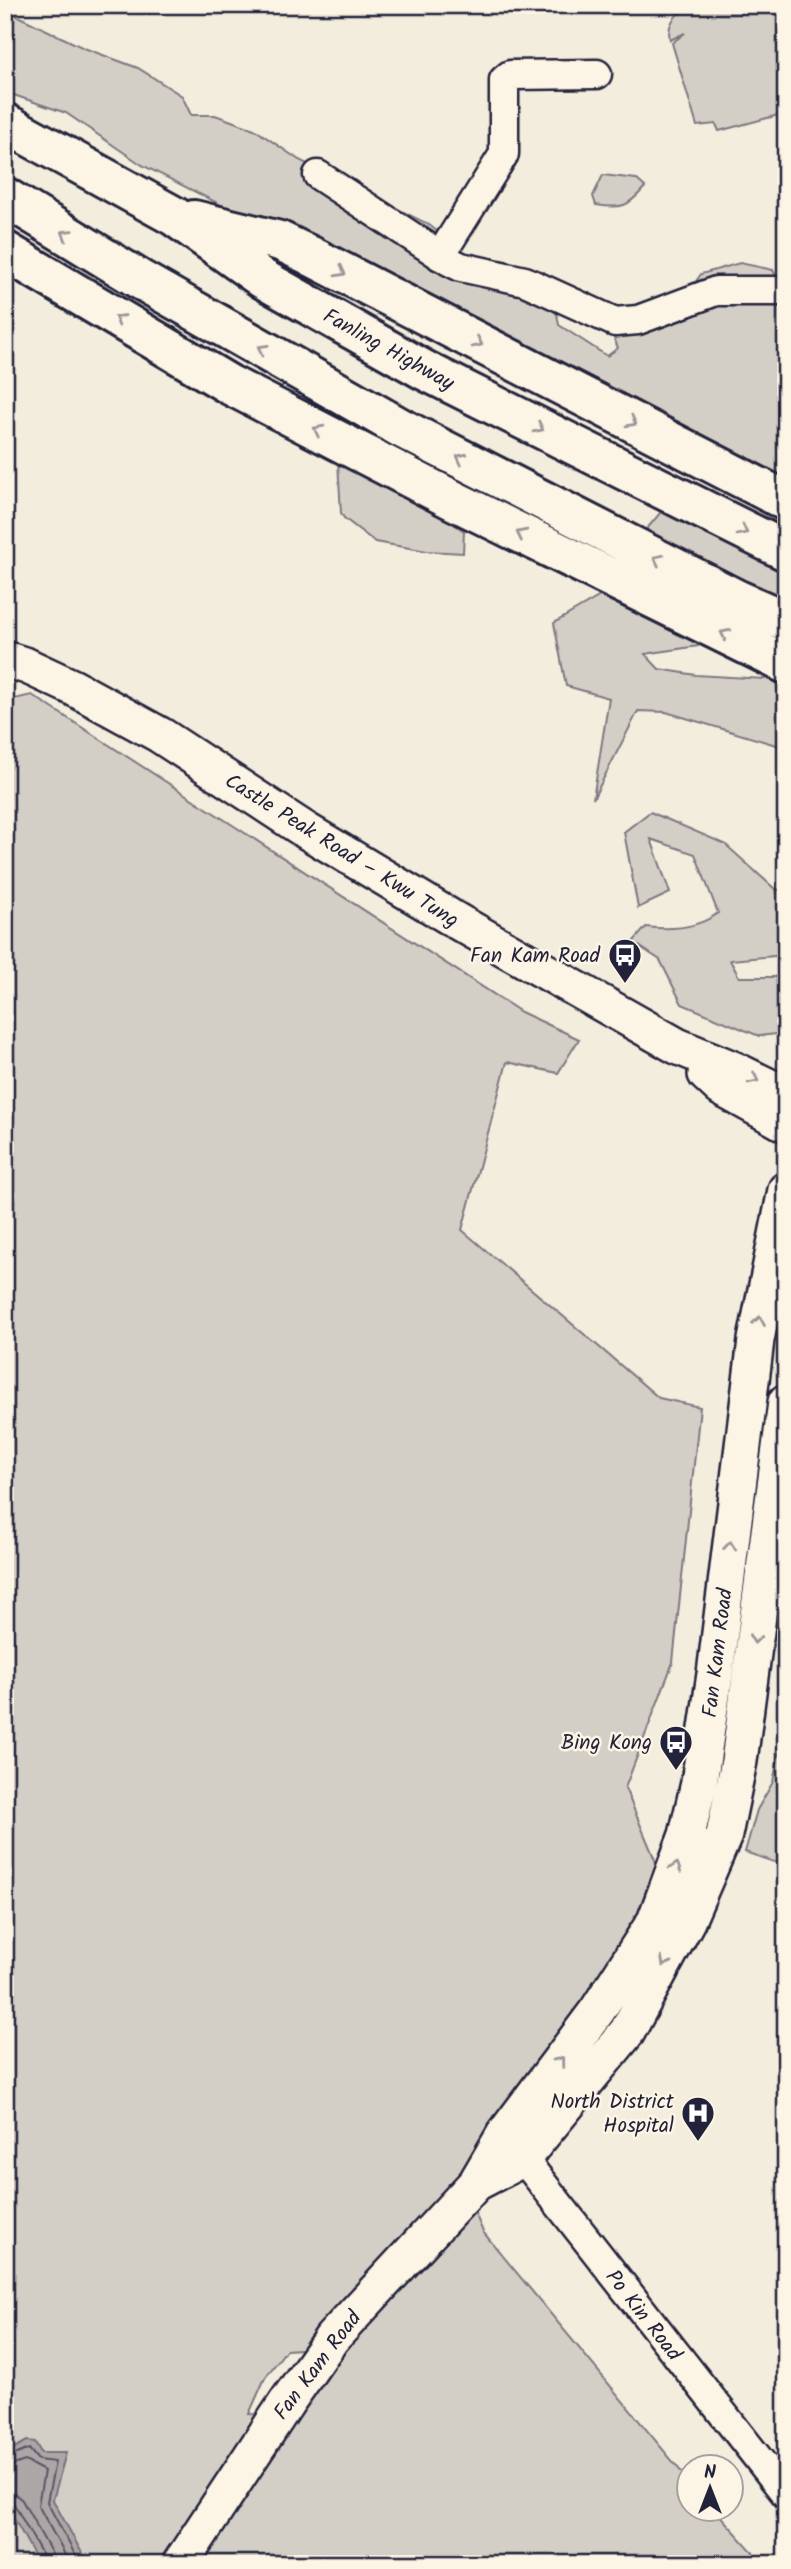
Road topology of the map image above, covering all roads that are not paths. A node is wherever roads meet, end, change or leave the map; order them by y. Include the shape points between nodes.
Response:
1 (597, 74) dead end
2 (5, 123) edge
3 (317, 175) dead end
4 (5, 197) edge
5 (174, 216) junction
6 (5, 251) edge
7 (440, 256) junction
8 (786, 291) edge
9 (786, 501) edge
10 (786, 551) edge
11 (786, 621) edge
12 (5, 659) edge
13 (786, 664) edge
14 (677, 1046) junction
15 (786, 1095) edge
16 (786, 1124) edge
17 (786, 1190) edge
18 (786, 1402) edge
19 (513, 2147) junction
20 (786, 2494) edge
21 (180, 2564) edge

1 - 7 street via 510,75 504,80 504,154
2 - 5 highway, Fanling Highway
3 - 7 street
11 -> 4 highway via 401,428
5 -> 9 highway via 280,241
5 -> 10 highway, Fanling Highway via 263,279 424,370
13 -> 6 highway via 230,385
7 - 8 street via 461,267 525,281 615,322 638,320 716,291
12 - 14 main road, Castle Peak Road – Kwu Tung via 72,687 160,735 305,831
14 -> 15 main road, Castle Peak Road – Kwu Tung
14 - 16 main road, Castle Peak Road – Kwu Tung via 721,1088
19 -> 17 main road, Fan Kam Road via 655,1922 687,1835 716,1674 756,1340
18 -> 19 main road, Fan Kam Road via 739,1761 724,1835 687,1922 627,2032
19 - 20 street, Po Kin Road
19 - 21 main road, Fan Kam Road via 332,2338

